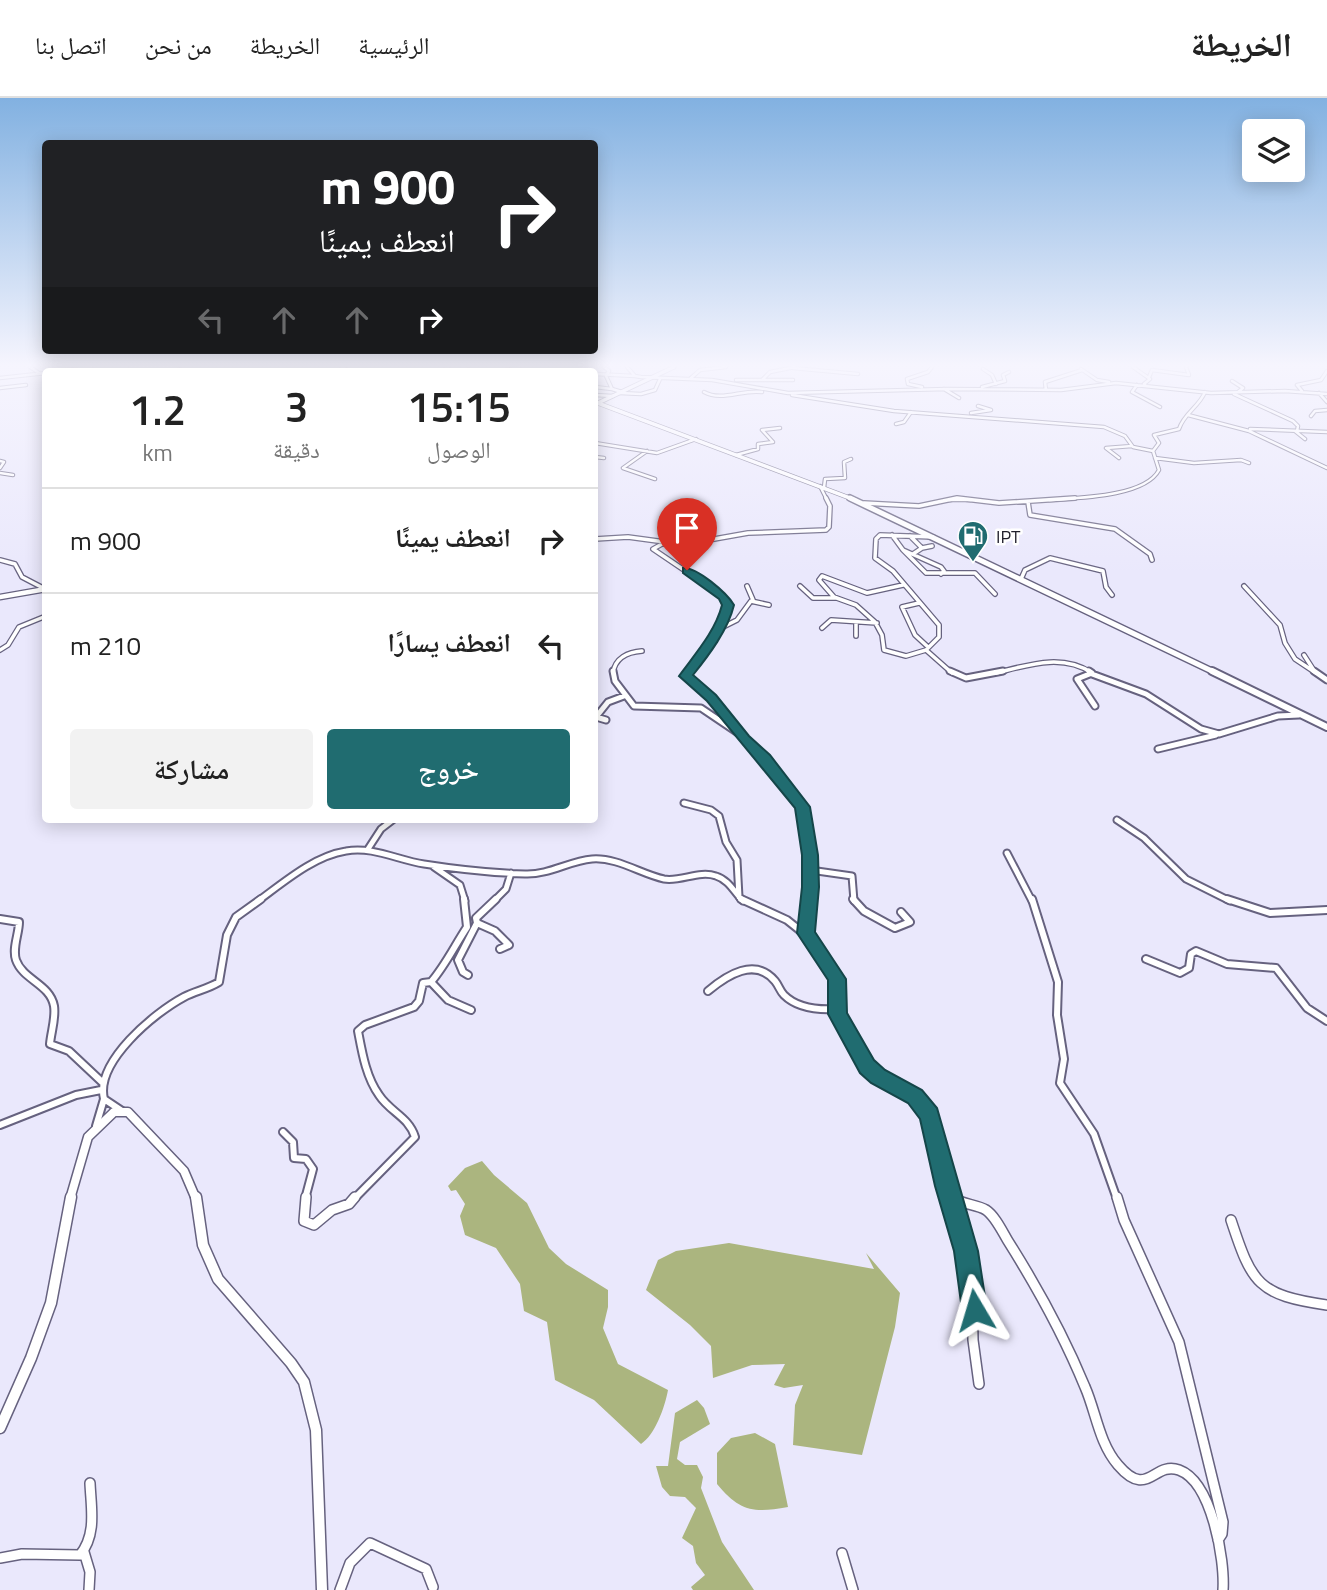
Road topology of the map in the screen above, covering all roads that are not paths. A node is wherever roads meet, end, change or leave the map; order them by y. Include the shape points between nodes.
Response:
1 (689, 437) edge
2 (771, 437) edge
3 (1125, 437) edge
4 (1155, 437) edge
5 (1257, 437) edge
6 (1302, 437) edge
7 (696, 439) junction
8 (1305, 439) dead end
9 (598, 444) edge
10 (1132, 446) junction
11 (647, 451) junction
12 (1153, 451) junction
13 (736, 455) junction
14 (598, 457) edge
15 (604, 458) dead end
16 (1119, 458) dead end
17 (1155, 458) junction
18 (851, 459) dead end
19 (0, 461) edge
20 (1249, 463) dead end
21 (1327, 468) edge
22 (0, 471) edge
23 (13, 475) dead end
24 (655, 479) dead end
25 (822, 487) junction
26 (1028, 502) junction
27 (864, 503) junction
28 (892, 534) junction
29 (910, 536) junction
30 (934, 537) junction
31 (598, 538) edge
32 (670, 543) junction
33 (932, 546) dead end
34 (922, 548) junction
35 (904, 550) junction
36 (913, 554) junction
37 (0, 560) edge
38 (1152, 560) dead end
39 (941, 574) junction
40 (1021, 579) junction
41 (903, 585) junction
42 (747, 586) dead end
43 (800, 586) dead end
44 (1244, 586) dead end
45 (42, 587) edge
46 (42, 590) edge
47 (995, 594) dead end
48 (1111, 595) dead end
49 (0, 597) edge
50 (835, 598) junction
51 (753, 600) junction
52 (919, 603) junction
53 (769, 604) dead end
54 (42, 618) edge
55 (856, 622) junction
56 (877, 623) junction
57 (822, 628) dead end
58 (715, 631) junction
59 (856, 636) dead end
60 (927, 648) junction
61 (0, 650) edge
62 (642, 651) dead end
63 (1304, 655) dead end
64 (1315, 671) junction
65 (1092, 674) junction
66 (1327, 680) edge
67 (624, 696) junction
68 (1095, 706) dead end
69 (598, 712) edge
70 (1302, 715) junction
71 (598, 718) edge
72 (606, 720) dead end
73 (1327, 727) edge
74 (1219, 734) junction
75 (741, 735) junction
76 (1158, 749) dead end
77 (684, 803) dead end
78 (1116, 820) dead end
79 (389, 823) edge
80 (368, 849) junction
81 (1007, 853) dead end
82 (431, 865) junction
83 (810, 870) junction
84 (511, 873) junction
85 (739, 897) junction
86 (1327, 910) edge
87 (901, 912) dead end
88 (0, 919) edge
89 (477, 923) junction
90 (806, 933) junction
91 (500, 949) dead end
92 (1146, 959) dead end
93 (468, 975) dead end
94 (431, 982) junction
95 (708, 990) dead end
96 (836, 1009) junction
97 (471, 1010) dead end
98 (1327, 1021) edge
99 (102, 1086) junction
100 (104, 1099) junction
101 (124, 1111) junction
102 (0, 1125) edge
103 (96, 1126) junction
104 (283, 1132) dead end
105 (952, 1198) junction
106 (1231, 1220) dead end
107 (1327, 1305) edge
108 (979, 1384) dead end
109 (0, 1427) edge
110 (90, 1483) dead end
111 (1218, 1540) junction
112 (84, 1552) junction
113 (842, 1553) dead end
114 (0, 1558) edge
115 (433, 1587) dead end
116 (89, 1590) edge
117 (322, 1590) edge
118 (340, 1590) edge
119 (853, 1590) edge
120 (1223, 1590) edge

1 - 7 main road
2 - 13 street via 772,442
3 - 10 street
4 - 12 street via 1159,443
5 - 21 street
6 - 8 street
7 - 11 street via 660,452
7 - 13 main road
9 - 11 street
10 - 12 street
10 - 16 street via 1106,448
11 - 24 street via 623,468
12 - 17 street
13 - 25 main road
14 - 15 street
17 - 20 street via 1181,463
17 - 26 street via 1157,475 1135,488 1103,496
18 - 25 street via 844,462 845,478 824,479
19 - 22 street via 4,462
22 - 23 street
25 - 27 main road
25 - 32 street via 831,509 826,530
26 - 27 street via 957,498 919,506
26 - 38 street via 1030,515 1116,529
27 - 30 main road
28 - 29 street
28 - 35 street
28 - 41 street via 877,537 874,556
29 - 30 street
29 - 34 street
30 - 40 main road
31 - 32 street
32 - 58 street via 653,550 727,601 726,614
33 - 34 street
34 - 36 street
35 - 36 street
35 - 39 street via 924,572
36 - 39 street via 941,567
37 - 45 street via 14,562 22,577
39 - 47 street via 975,573
40 - 48 street via 1024,571 1041,561 1058,558 1103,571
40 - 70 main road
41 - 50 street via 867,593 820,577
41 - 52 street
42 - 51 street
43 - 50 street via 813,598
44 - 64 street via 1280,625 1295,659
46 - 49 street
50 - 56 street via 859,607
51 - 53 street
51 - 58 street via 745,613
52 - 60 street via 940,628 939,637
52 - 60 street via 902,607 913,633
54 - 61 street via 19,627
55 - 56 street
55 - 57 street via 830,620
55 - 59 street
56 - 60 street via 884,650 909,656
58 - 75 street via 685,676 712,698
60 - 65 street via 951,673 962,677 1070,660
62 - 67 street via 629,652 615,665 614,679
63 - 64 street
64 - 66 street
65 - 68 street via 1077,679
65 - 74 street via 1146,694 1201,729
67 - 69 street via 617,696
67 - 75 street via 637,707 706,709
70 - 73 main road
70 - 74 street via 1278,716
71 - 72 street
74 - 76 street
75 - 83 street via 801,805
77 - 85 street via 719,816 724,838 737,860
78 - 86 street via 1144,838 1186,879 1237,904 1270,913
79 - 80 street
80 - 82 street
80 - 99 street via 325,858 243,911 230,926 219,982 180,999 143,1027 116,1059
81 - 111 street via 1029,891 1058,982 1057,1015 1064,1059 1060,1083 1099,1146 1124,1220 1179,1342 1223,1522
82 - 84 street
82 - 94 street via 460,885 467,927
83 - 87 street via 852,876 858,908 895,928 910,922
83 - 90 street
84 - 85 street via 547,873 601,860 638,868 664,880 714,875 727,881
84 - 89 street via 506,889 480,912
85 - 90 street
88 - 99 street via 19,922 16,963 26,978 52,996 55,1014 50,1044 69,1051
89 - 91 street via 505,939 509,945
89 - 93 street via 458,960
90 - 96 street via 837,979
92 - 98 street via 1180,973 1189,968 1196,951 1227,964 1273,967 1313,1014
94 - 97 street via 439,994
94 - 104 street via 423,983 414,1007 358,1031 379,1096 407,1119 415,1137 385,1171 349,1204 332,1210 314,1225 304,1221 313,1169 306,1158 294,1158 293,1142
95 - 96 street via 748,967 763,971 776,981 783,995 803,1005
96 - 105 street via 867,1066 915,1096 927,1111
99 - 100 street
99 - 102 street
100 - 101 street
100 - 103 street
101 - 103 street via 108,1115
101 - 117 street via 132,1114 184,1171 194,1191 210,1266 304,1382 316,1430
103 - 109 street via 80,1162 43,1326
105 - 108 street via 972,1287
105 - 111 street via 986,1209 1001,1230 1057,1325 1086,1387 1108,1451 1119,1466 1146,1483 1168,1469 1184,1473 1204,1503
106 - 107 street via 1262,1286
110 - 112 street via 91,1530
111 - 120 street via 1224,1564
112 - 114 street via 77,1557 37,1553
112 - 116 street
113 - 119 street
115 - 118 street via 426,1569 370,1543 356,1551

